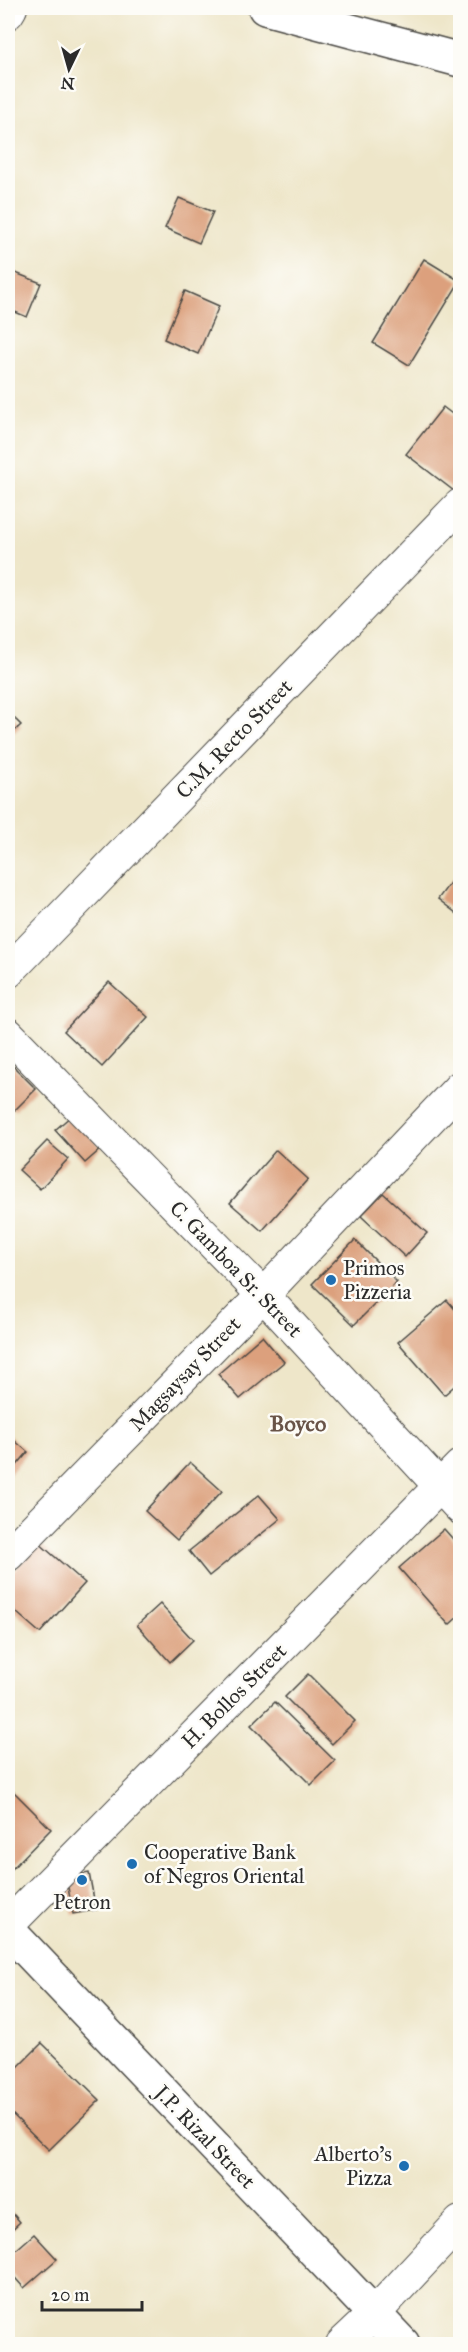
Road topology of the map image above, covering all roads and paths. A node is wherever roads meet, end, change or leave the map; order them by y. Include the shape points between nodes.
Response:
1 (11, 8) edge
2 (265, 8) edge
3 (8, 13) edge
4 (460, 60) edge
5 (460, 505) edge
6 (8, 972) edge
7 (8, 1034) edge
8 (460, 1087) edge
9 (263, 1295) junction
10 (454, 1487) edge
11 (8, 1555) edge
12 (8, 1925) edge
13 (8, 1930) edge
14 (460, 2222) edge
15 (374, 2314) junction
16 (342, 2344) edge
17 (403, 2344) edge

1 - 3 street
2 - 4 street
5 - 6 street, C.M. Recto Street
7 - 9 street, C. Gamboa Sr. Street
8 - 9 street, Magsaysay Street
9 - 10 street, C. Gamboa Sr. Street
9 - 11 street, Magsaysay Street
10 - 12 street, H. Bollos Street
13 - 15 street, J.P. Rizal Street
14 - 15 street
15 - 16 street
15 - 17 street, J.P. Rizal Street

